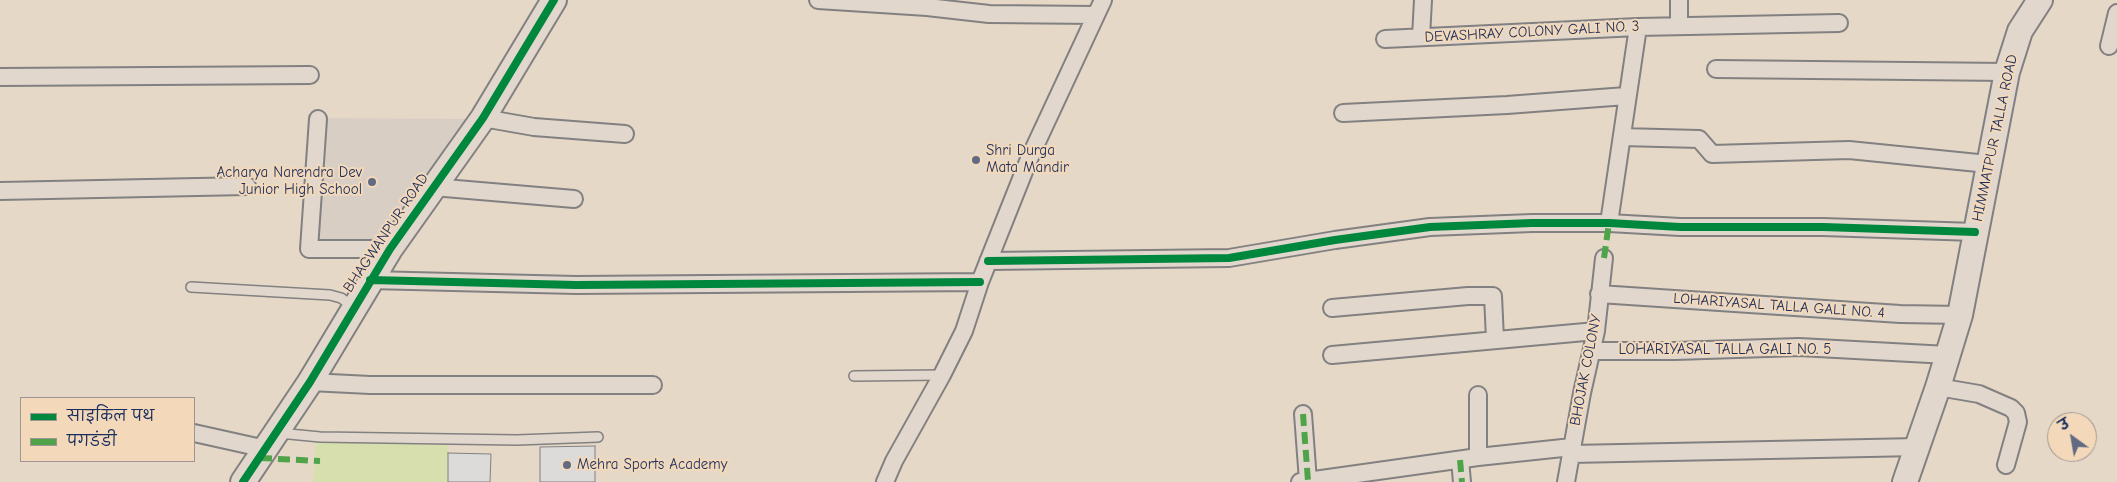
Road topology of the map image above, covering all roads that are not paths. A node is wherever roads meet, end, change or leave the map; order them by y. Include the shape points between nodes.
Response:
1 (554, 0) edge
2 (818, 0) edge
3 (1103, 0) edge
4 (1422, 0) edge
5 (1679, 0) edge
6 (2040, 0) edge
7 (2117, 13) edge
8 (1096, 15) junction
9 (1840, 23) dead end
10 (1679, 26) junction
11 (1638, 27) junction
12 (1421, 38) junction
13 (1385, 40) dead end
14 (2109, 46) dead end
15 (1716, 69) dead end
16 (2007, 72) junction
17 (310, 75) dead end
18 (0, 77) edge
19 (1626, 96) junction
20 (1343, 113) dead end
21 (483, 118) junction
22 (318, 119) dead end
23 (625, 134) dead end
24 (1622, 137) junction
25 (1988, 164) junction
26 (247, 186) dead end
27 (433, 187) junction
28 (0, 191) edge
29 (574, 198) dead end
30 (1609, 223) junction
31 (1975, 232) junction
32 (390, 249) junction
33 (1604, 258) dead end
34 (988, 261) junction
35 (370, 280) junction
36 (980, 282) junction
37 (191, 287) dead end
38 (1600, 294) junction
39 (354, 307) junction
40 (1332, 308) dead end
41 (1960, 315) junction
42 (1596, 331) junction
43 (1495, 339) junction
44 (1592, 351) junction
45 (1332, 355) dead end
46 (1948, 355) junction
47 (942, 375) junction
48 (854, 376) dead end
49 (310, 382) junction
50 (653, 385) dead end
51 (1938, 387) junction
52 (1478, 395) dead end
53 (1303, 414) dead end
54 (195, 433) edge
55 (598, 437) dead end
56 (271, 441) junction
57 (1918, 447) junction
58 (1571, 450) junction
59 (1478, 457) junction
60 (1460, 460) junction
61 (2006, 465) dead end
62 (1304, 481) edge
63 (243, 482) edge
64 (885, 482) edge
65 (1462, 482) edge
66 (1566, 482) edge
67 (1905, 482) edge

1 - 21 street, BHAGWANPUR ROAD
2 - 8 street via 989,14
3 - 8 street
4 - 12 street
5 - 10 street
6 - 16 street, HIMMATPUR TALLA ROAD via 2020,31
7 - 14 street
8 - 34 street via 1029,159
9 - 10 street, DEVASHRAY COLONY GALI NO. 3
10 - 11 street, DEVASHRAY COLONY GALI NO. 3
11 - 12 street, DEVASHRAY COLONY GALI NO. 3
11 - 19 street
12 - 13 street, DEVASHRAY COLONY GALI NO. 3
15 - 16 street
16 - 25 street, HIMMATPUR TALLA ROAD
17 - 18 street
19 - 20 street
19 - 24 street
21 - 23 street via 534,128
21 - 27 street, BHAGWANPUR ROAD
22 - 32 street via 309,249
24 - 25 street via 1699,139 1712,154 1849,150
24 - 30 street
25 - 31 street, HIMMATPUR TALLA ROAD
26 - 28 street
27 - 29 street
27 - 32 street, BHAGWANPUR ROAD
30 - 31 street
30 - 34 street via 1430,227 1229,258
31 - 41 street, HIMMATPUR TALLA ROAD
32 - 35 street, BHAGWANPUR ROAD
33 - 38 street, BHOJAK COLONY
34 - 36 street
35 - 36 street via 576,285
35 - 39 street, BHAGWANPUR ROAD
36 - 47 street via 964,331
37 - 39 lane via 330,295
38 - 41 street, LOHARIYASAL TALLA GALI NO. 4
38 - 42 street, BHOJAK COLONY
39 - 49 street, BHAGWANPUR ROAD
40 - 43 street via 1493,296
41 - 46 street, HIMMATPUR TALLA ROAD
42 - 43 street
42 - 44 street, BHOJAK COLONY
43 - 45 street
44 - 46 street, LOHARIYASAL TALLA GALI NO. 5 via 1799,347
44 - 58 street, BHOJAK COLONY
46 - 51 street, HIMMATPUR TALLA ROAD
47 - 48 lane
47 - 64 street
49 - 50 street via 380,386
49 - 56 street, BHAGWANPUR ROAD
51 - 57 street, HIMMATPUR TALLA ROAD
51 - 61 street via 1979,394 2016,413 2018,422
52 - 59 street
53 - 62 street
54 - 56 street
55 - 56 lane via 517,440 320,437
56 - 63 street, BHAGWANPUR ROAD
57 - 58 street
57 - 67 street, HIMMATPUR TALLA ROAD
58 - 59 street
58 - 66 street, BHOJAK COLONY
59 - 60 street
60 - 62 street
60 - 65 street

